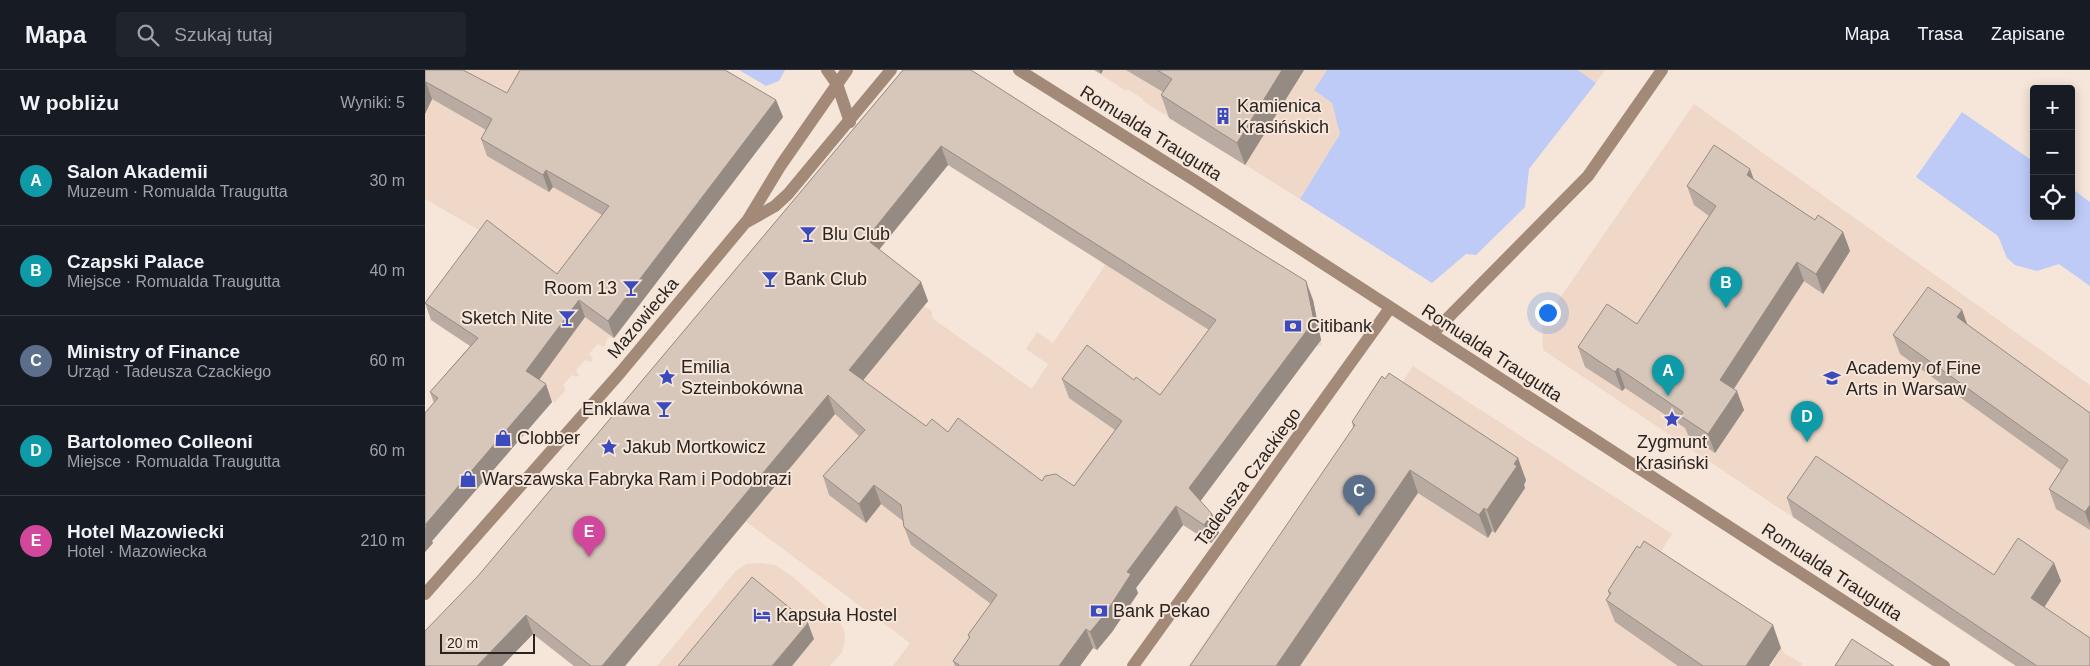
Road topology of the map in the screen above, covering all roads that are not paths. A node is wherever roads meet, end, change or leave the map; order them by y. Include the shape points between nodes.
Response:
1 (827, 70) edge
2 (847, 70) edge
3 (891, 70) edge
4 (1019, 70) edge
5 (1661, 70) edge
6 (837, 84) junction
7 (850, 122) junction
8 (745, 223) junction
9 (1391, 308) junction
10 (1432, 334) junction
11 (425, 594) edge
12 (1133, 666) edge
13 (1944, 666) edge

1 - 6 street
2 - 6 street
3 - 7 street, Mazowiecka
4 - 9 street, Romualda Traugutta
5 - 10 street via 1588,176
6 - 7 street
6 - 8 street
7 - 8 street, Mazowiecka via 789,194
8 - 11 street, Mazowiecka via 620,373
9 - 10 street, Romualda Traugutta
9 - 12 street, Tadeusza Czackiego
10 - 13 street, Romualda Traugutta

